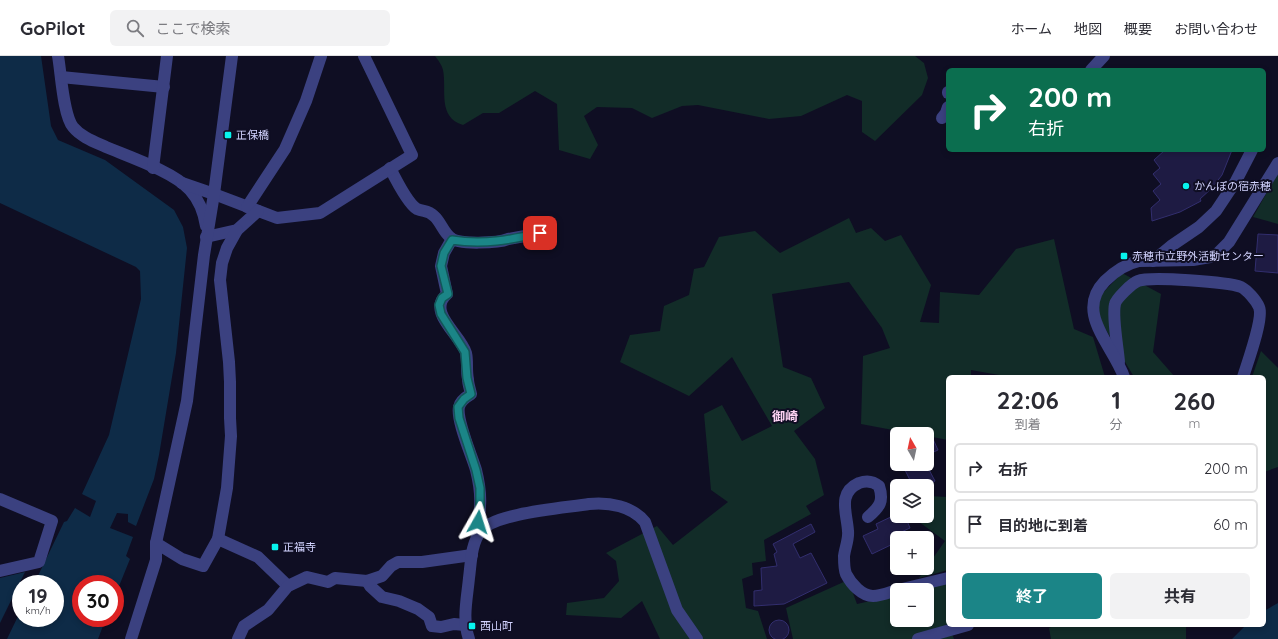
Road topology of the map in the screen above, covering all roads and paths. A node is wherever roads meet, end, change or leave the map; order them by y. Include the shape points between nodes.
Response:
1 (58, 56) edge
2 (167, 56) edge
3 (232, 56) edge
4 (321, 56) edge
5 (364, 56) edge
6 (1104, 56) edge
7 (1093, 68) edge
8 (61, 77) junction
9 (164, 87) junction
10 (1251, 152) edge
11 (1278, 163) edge
12 (153, 168) junction
13 (390, 168) junction
14 (182, 183) junction
15 (214, 194) junction
16 (253, 209) junction
17 (543, 224) dead end
18 (237, 230) junction
19 (206, 237) junction
20 (452, 240) junction
21 (1153, 261) junction
22 (1122, 372) edge
23 (1244, 375) edge
24 (0, 499) edge
25 (868, 517) dead end
26 (481, 530) junction
27 (218, 539) junction
28 (156, 543) junction
29 (472, 555) junction
30 (0, 571) edge
31 (946, 578) edge
32 (367, 581) junction
33 (927, 583) edge
34 (288, 586) junction
35 (890, 592) edge
36 (465, 625) junction
37 (961, 627) edge
38 (131, 639) edge
39 (238, 639) edge
40 (469, 639) edge
41 (696, 639) edge
42 (918, 639) edge

1 - 8 street
2 - 9 street
3 - 15 street
4 - 16 street via 306,101 285,149
5 - 13 street via 412,155
6 - 7 street
8 - 9 street
8 - 12 street via 66,111 72,127 94,142
9 - 12 street
10 - 21 street via 1236,182 1216,211
11 - 21 street via 1229,242 1217,254 1193,260
12 - 14 street
13 - 16 street via 320,213 277,218
13 - 20 street via 403,192 417,209 428,211 435,217
14 - 15 street
14 - 19 street via 199,203 205,219
15 - 16 street
15 - 19 street
16 - 18 street
17 - 20 street via 540,233 503,241
18 - 19 street
18 - 27 street via 227,248 220,280 229,362 231,436
19 - 28 street via 187,401
20 - 26 street via 444,253 441,266 448,294 442,298 439,305 441,314 465,352 471,394 458,407 480,488 478,522
21 - 22 street via 1132,262 1120,268 1099,288 1093,300 1096,323
22 - 23 street via 1115,323 1115,303 1137,281 1149,279 1208,281 1241,287 1253,298 1260,308 1259,322
24 - 30 street via 52,521 39,562
25 - 35 street via 881,503 879,486 872,481 861,482 850,488 846,497 846,573 864,594 873,596
26 - 29 street
26 - 41 street via 492,522 506,517 589,504 612,504 635,513 648,527 678,610
27 - 28 street via 203,566 182,559
27 - 34 street via 258,557
28 - 38 street via 156,560
29 - 32 street via 422,562 398,562 382,576
29 - 36 street
31 - 33 street
32 - 34 street via 335,578 328,582 307,577
32 - 36 street via 382,597 418,608 429,617 432,626
34 - 39 street via 268,610 244,626
36 - 40 street
37 - 42 street

